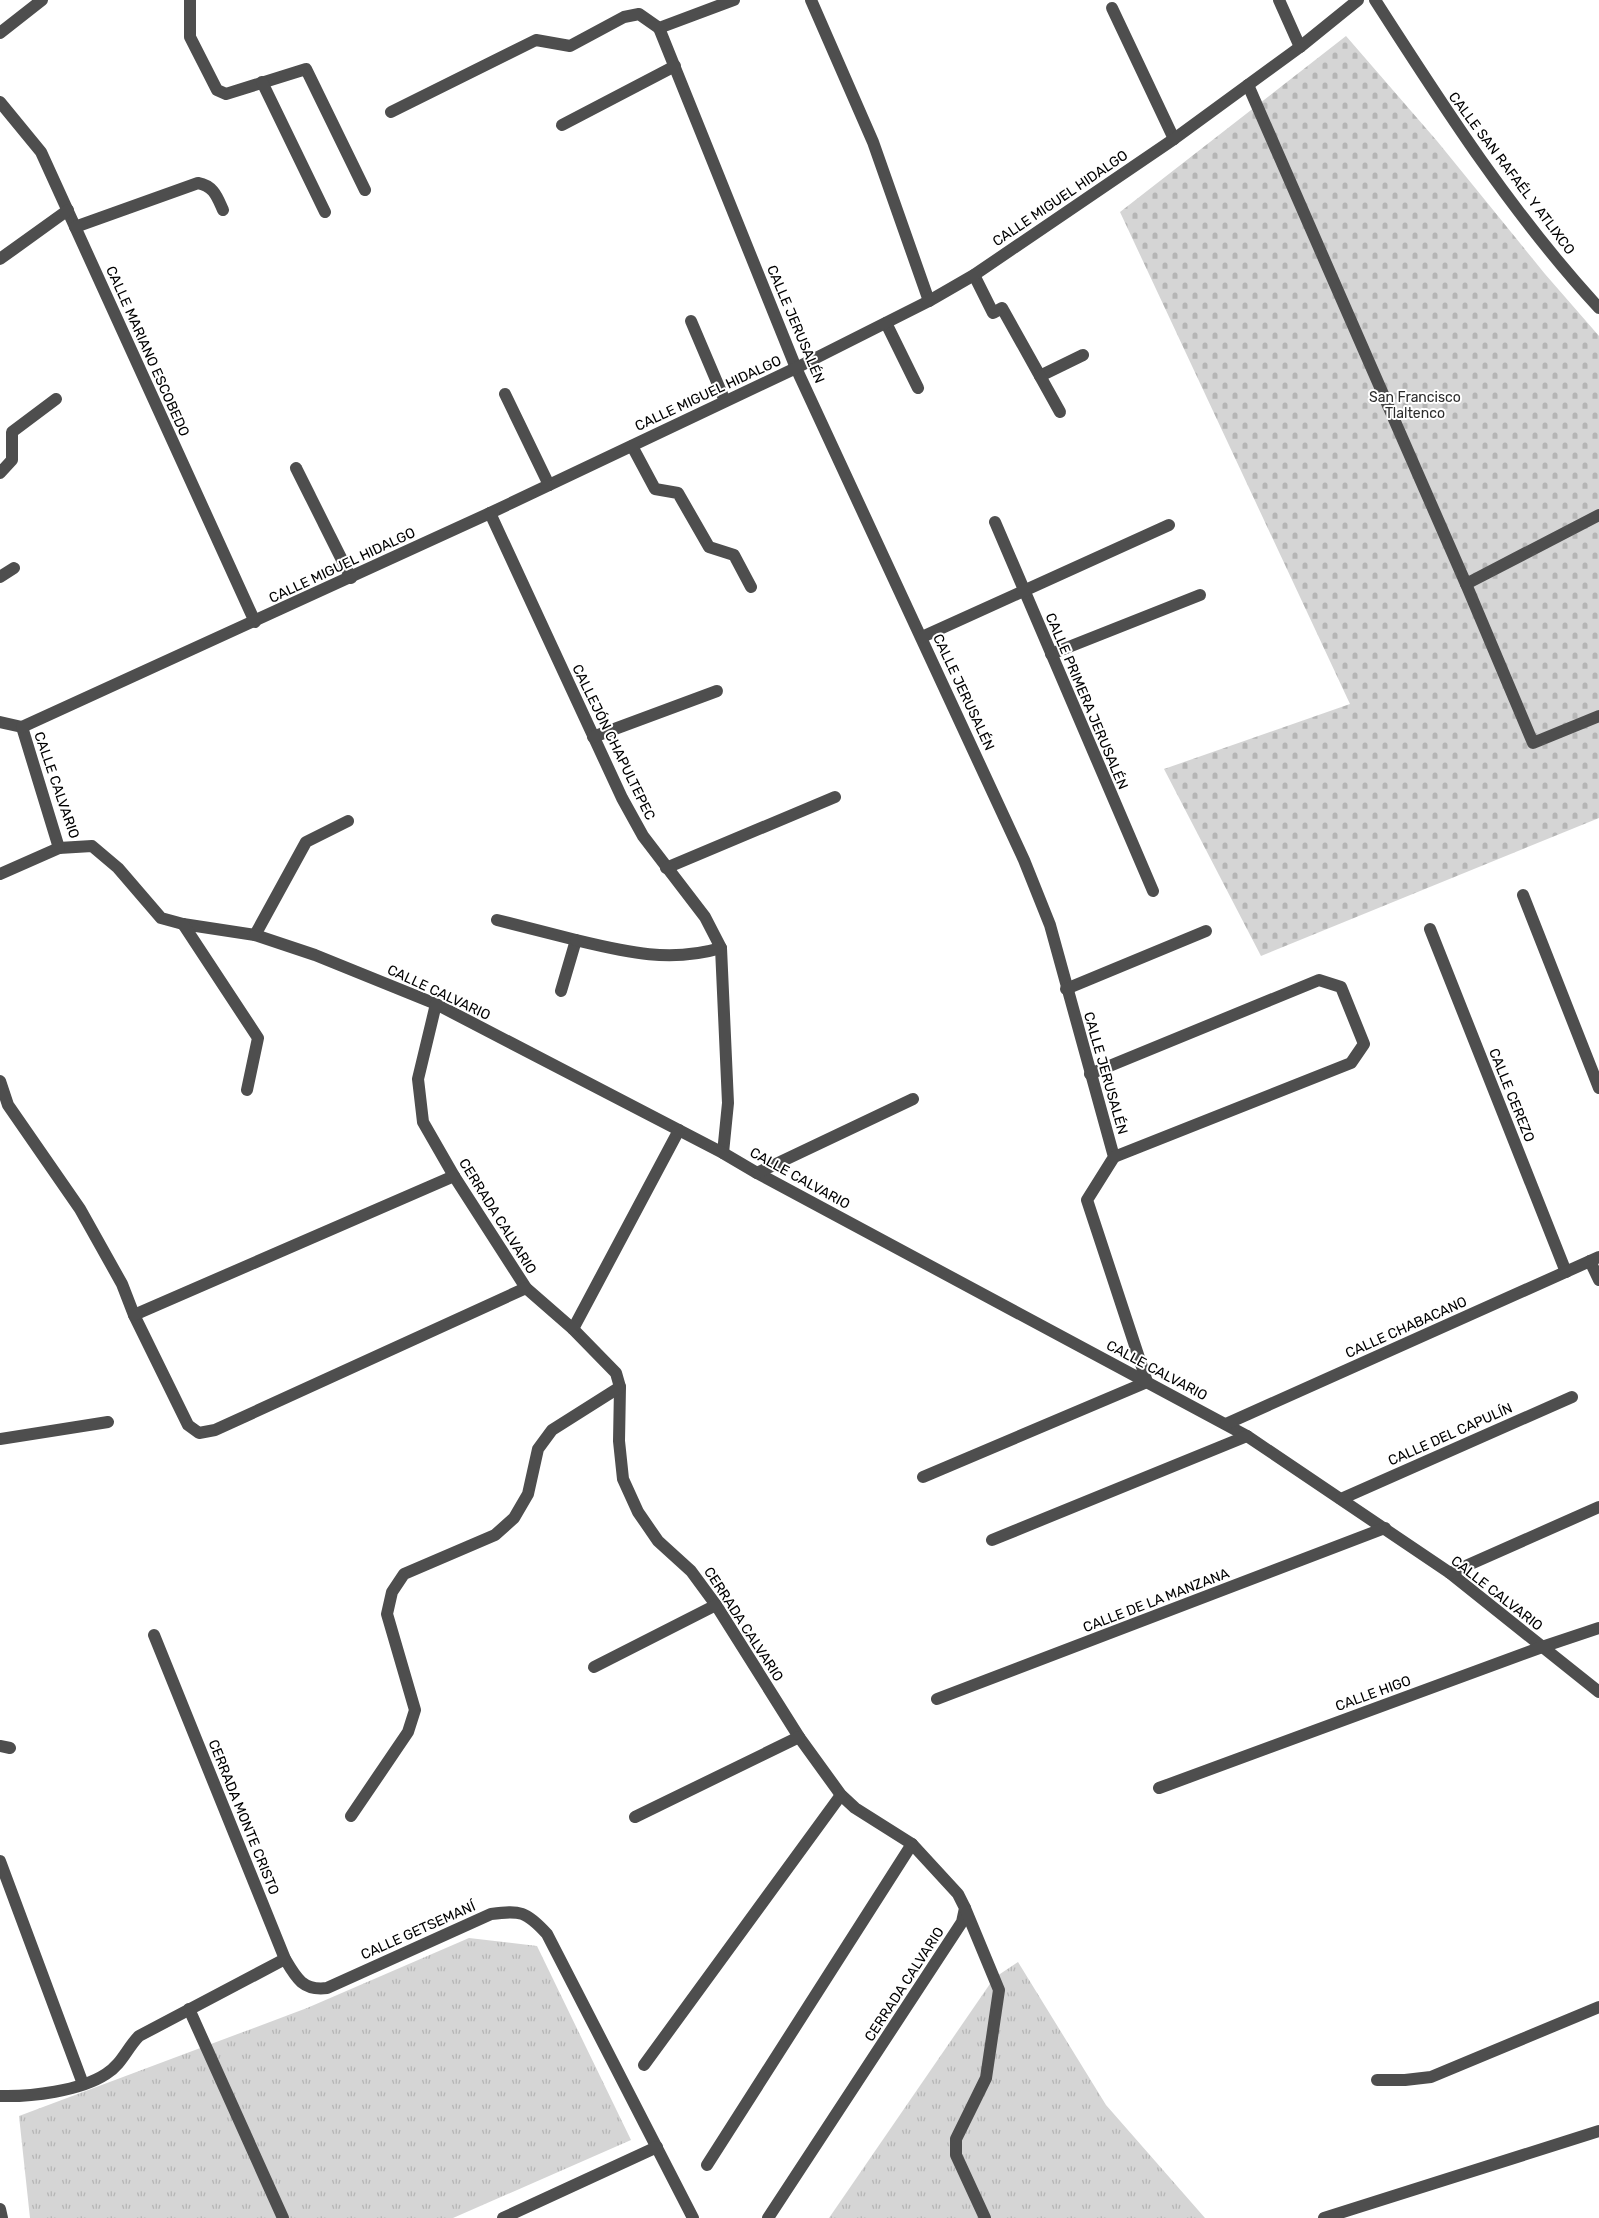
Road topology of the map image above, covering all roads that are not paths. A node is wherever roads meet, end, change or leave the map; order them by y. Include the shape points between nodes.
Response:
1 (42, 0) edge
2 (190, 0) edge
3 (734, 0) edge
4 (811, 0) edge
5 (1279, 0) edge
6 (1358, 0) edge
7 (1375, 0) edge
8 (1112, 8) dead end
9 (660, 28) junction
10 (0, 33) edge
11 (1300, 47) junction
12 (675, 66) junction
13 (262, 82) junction
14 (1248, 85) junction
15 (0, 102) edge
16 (391, 112) dead end
17 (562, 125) dead end
18 (1174, 139) junction
19 (366, 190) dead end
20 (68, 210) junction
21 (224, 210) dead end
22 (326, 212) dead end
23 (75, 227) junction
24 (0, 259) edge
25 (974, 275) junction
26 (929, 301) junction
27 (1599, 308) edge
28 (691, 321) dead end
29 (886, 323) junction
30 (1083, 354) dead end
31 (796, 368) junction
32 (1040, 376) junction
33 (918, 388) dead end
34 (505, 394) dead end
35 (56, 400) dead end
36 (725, 401) junction
37 (1060, 412) dead end
38 (632, 446) junction
39 (296, 468) dead end
40 (0, 474) edge
41 (549, 486) junction
42 (490, 513) junction
43 (1599, 515) edge
44 (995, 522) dead end
45 (1169, 525) dead end
46 (14, 568) dead end
47 (0, 577) edge
48 (351, 578) junction
49 (1466, 584) junction
50 (751, 587) dead end
51 (1024, 590) junction
52 (1200, 595) dead end
53 (255, 622) junction
54 (922, 637) junction
55 (1051, 654) junction
56 (717, 691) dead end
57 (1599, 716) edge
58 (0, 722) edge
59 (22, 727) junction
60 (593, 737) junction
61 (835, 797) dead end
62 (348, 821) dead end
63 (59, 848) junction
64 (666, 868) junction
65 (0, 874) edge
66 (1152, 891) dead end
67 (1523, 895) dead end
68 (497, 920) dead end
69 (183, 924) junction
70 (1430, 929) dead end
71 (1206, 931) dead end
72 (255, 935) junction
73 (576, 940) junction
74 (720, 948) junction
75 (1066, 989) junction
76 (561, 991) dead end
77 (436, 1004) junction
78 (1090, 1074) junction
79 (0, 1081) edge
80 (1599, 1088) edge
81 (247, 1090) dead end
82 (913, 1098) dead end
83 (679, 1130) junction
84 (724, 1153) junction
85 (1114, 1157) junction
86 (757, 1173) junction
87 (454, 1176) junction
88 (1594, 1259) edge
89 (1566, 1272) junction
90 (1599, 1280) edge
91 (526, 1288) junction
92 (134, 1315) junction
93 (573, 1329) junction
94 (1147, 1382) junction
95 (620, 1386) junction
96 (1572, 1397) dead end
97 (108, 1422) dead end
98 (1226, 1424) junction
99 (1247, 1436) junction
100 (0, 1439) edge
101 (924, 1477) dead end
102 (1341, 1499) junction
103 (1599, 1507) edge
104 (1385, 1528) junction
105 (992, 1540) dead end
106 (1450, 1573) junction
107 (716, 1605) junction
108 (1599, 1628) edge
109 (154, 1635) dead end
110 (1542, 1647) junction
111 (594, 1667) dead end
112 (1599, 1692) edge
113 (937, 1699) dead end
114 (799, 1737) junction
115 (1159, 1788) dead end
116 (841, 1795) junction
117 (350, 1816) dead end
118 (635, 1817) dead end
119 (912, 1844) junction
120 (0, 1861) edge
121 (965, 1908) junction
122 (285, 1959) junction
123 (327, 1988) joint
124 (1599, 2007) edge
125 (189, 2009) junction
126 (644, 2065) dead end
127 (1376, 2080) dead end
128 (83, 2084) junction
129 (0, 2096) edge
130 (1599, 2131) edge
131 (657, 2147) junction
132 (707, 2165) dead end
133 (0, 2209) edge
134 (2, 2218) edge
135 (283, 2218) edge
136 (503, 2218) edge
137 (693, 2218) edge
138 (768, 2218) edge
139 (985, 2218) edge
140 (1324, 2218) edge

1 - 10 street
2 - 13 street via 190,37 216,90 226,94
3 - 9 street
4 - 26 street via 873,142
5 - 11 street
6 - 11 street, CALLE MIGUEL HIDALGO
7 - 27 street, CALLE SAN RAFAÉL Y ATLIXCO via 1458,129 1572,278
8 - 18 street
9 - 12 street, CALLE JERUSALÉN
9 - 16 street via 638,14 624,17 570,46 536,40
11 - 14 street, CALLE MIGUEL HIDALGO
12 - 17 street
12 - 31 street, CALLE JERUSALÉN
13 - 19 street via 303,68 310,72
13 - 22 street
14 - 18 street, CALLE MIGUEL HIDALGO
14 - 49 street
15 - 20 street, CALLE MARIANO ESCOBEDO via 41,152
18 - 25 street, CALLE MIGUEL HIDALGO
20 - 23 street, CALLE MARIANO ESCOBEDO
20 - 24 street
21 - 23 street via 214,191 208,185 198,183
23 - 53 street, CALLE MARIANO ESCOBEDO
25 - 26 street, CALLE MIGUEL HIDALGO
25 - 32 street via 993,313 1002,308
26 - 29 street, CALLE MIGUEL HIDALGO
28 - 36 street
29 - 31 street, CALLE MIGUEL HIDALGO
29 - 33 street
30 - 32 street
31 - 36 street, CALLE MIGUEL HIDALGO
31 - 54 street, CALLE JERUSALÉN
32 - 37 street
34 - 41 street
35 - 40 street via 12,432 12,460
36 - 38 street, CALLE MIGUEL HIDALGO
38 - 41 street, CALLE MIGUEL HIDALGO
38 - 50 street via 655,490 678,493 709,547 734,555
39 - 48 street
41 - 42 street, CALLE MIGUEL HIDALGO
42 - 48 street, CALLE MIGUEL HIDALGO
42 - 60 street, CALLEJÓN CHAPULTEPEC
43 - 49 street
44 - 51 street, CALLE PRIMERA JERUSALÉN
45 - 51 street
46 - 47 street
48 - 53 street, CALLE MIGUEL HIDALGO
49 - 57 street via 1533,743
51 - 54 street
51 - 55 street, CALLE PRIMERA JERUSALÉN
52 - 55 street
53 - 59 street, CALLE MIGUEL HIDALGO
54 - 75 street, CALLE JERUSALÉN via 1034,884 1050,925
55 - 66 street, CALLE PRIMERA JERUSALÉN
56 - 60 street
58 - 59 street
59 - 63 street, CALLE CALVARIO
60 - 64 street, CALLEJÓN CHAPULTEPEC via 643,836
61 - 64 street
62 - 72 street via 306,842
63 - 65 street
63 - 69 street, CALLE CALVARIO via 92,846 118,868 161,918
64 - 74 street, CALLEJÓN CHAPULTEPEC via 705,917
67 - 80 street
68 - 73 street
69 - 72 street, CALLE CALVARIO
69 - 81 street via 258,1038
70 - 89 street, CALLE CEREZO
71 - 75 street
72 - 77 street, CALLE CALVARIO
73 - 74 street via 635,954 696,956
73 - 76 street
74 - 84 street, CALLEJÓN CHAPULTEPEC via 728,1103
75 - 78 street, CALLE JERUSALÉN
77 - 83 street, CALLE CALVARIO
77 - 87 street, CERRADA CALVARIO via 418,1079 423,1122
78 - 85 street, CALLE JERUSALÉN
78 - 85 street via 1319,980 1341,987 1364,1044 1351,1063
79 - 92 street via 8,1105 80,1209 122,1284
82 - 86 street
83 - 84 street, CALLE CALVARIO
83 - 93 street
84 - 86 street, CALLE CALVARIO
85 - 94 street via 1087,1200
86 - 94 street, CALLE CALVARIO
87 - 91 street, CERRADA CALVARIO
87 - 92 street
88 - 89 street, CALLE CHABACANO
88 - 90 street
89 - 98 street, CALLE CHABACANO
91 - 92 street via 215,1430 199,1433 188,1425
91 - 93 street, CERRADA CALVARIO
93 - 95 street, CERRADA CALVARIO via 616,1373
94 - 98 street, CALLE CALVARIO
94 - 101 street
95 - 107 street, CERRADA CALVARIO via 619,1441 623,1479 638,1512 658,1541 691,1571
95 - 117 street via 552,1430 538,1449 528,1494 514,1518 495,1535 404,1574 392,1592 386,1614 415,1710 408,1732
96 - 102 street, CALLE DEL CAPULÍN
97 - 100 street
98 - 99 street, CALLE CALVARIO
99 - 102 street, CALLE CALVARIO
99 - 105 street
102 - 104 street, CALLE CALVARIO
103 - 106 street
104 - 106 street, CALLE CALVARIO
104 - 113 street, CALLE DE LA MANZANA
106 - 110 street, CALLE CALVARIO
107 - 111 street
107 - 114 street, CERRADA CALVARIO
108 - 110 street, CALLE HIGO
109 - 122 street, CERRADA MONTE CRISTO
110 - 112 street, CALLE CALVARIO
110 - 115 street, CALLE HIGO
114 - 116 street, CERRADA CALVARIO
114 - 118 street
116 - 119 street, CERRADA CALVARIO via 855,1808
116 - 126 street
119 - 121 street, CERRADA CALVARIO via 958,1894
119 - 132 street
120 - 128 street
121 - 138 street, CERRADA CALVARIO via 962,1922
121 - 139 street via 999,1990 986,2078 956,2139 956,2155
122 - 123 street, CERRADA MONTE CRISTO via 305,1986
122 - 125 street
123 - 131 street, CALLE GETSEMANÍ via 491,1914 515,1911 534,1920 547,1934
124 - 127 street via 1431,2077
125 - 128 street via 139,2036 107,2074
125 - 135 street
128 - 129 street via 42,2094
130 - 140 street
131 - 136 street
131 - 137 street
133 - 134 street

